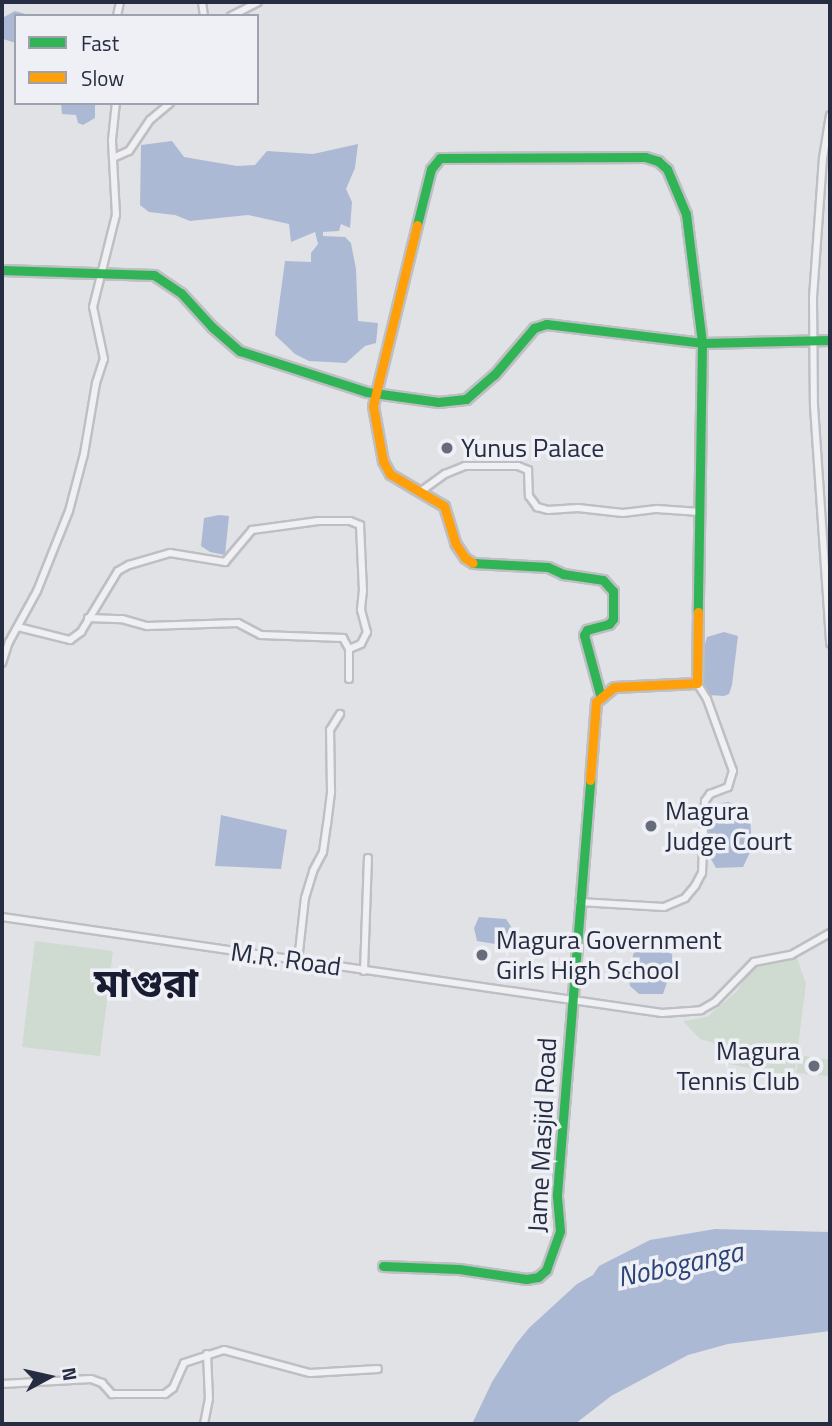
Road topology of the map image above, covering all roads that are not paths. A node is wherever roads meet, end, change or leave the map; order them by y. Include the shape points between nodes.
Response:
1 (258, 2) edge
2 (235, 14) edge
3 (116, 105) edge
4 (168, 105) edge
5 (830, 115) edge
6 (113, 158) junction
7 (2, 270) edge
8 (101, 273) junction
9 (822, 340) edge
10 (702, 343) junction
11 (376, 394) junction
12 (420, 492) junction
13 (699, 512) junction
14 (88, 618) junction
15 (18, 627) junction
16 (830, 643) edge
17 (349, 649) junction
18 (2, 663) edge
19 (349, 679) dead end
20 (697, 683) junction
21 (601, 698) junction
22 (340, 714) dead end
23 (368, 858) dead end
24 (578, 901) junction
25 (2, 917) edge
26 (829, 933) edge
27 (298, 961) junction
28 (364, 971) junction
29 (570, 1001) junction
30 (383, 1266) dead end
31 (207, 1354) junction
32 (378, 1369) dead end
33 (2, 1384) edge
34 (204, 1424) edge

1 - 2 street
3 - 6 street
4 - 6 street via 150,120 129,151
5 - 9 street via 813,281
6 - 8 street via 116,215
7 - 8 street
8 - 11 street via 153,275 181,293 240,351
8 - 15 street via 93,307 104,359 89,412 84,454 69,511
9 - 10 street
9 - 16 street via 814,405
10 - 11 street via 545,324 534,328 494,375 466,399 438,402
10 - 11 street via 686,214 667,170 658,161 447,157 431,169
10 - 13 street
11 - 12 street via 373,406 383,461 390,474
12 - 13 street via 465,466 517,466 528,470 529,496 537,507 548,510
12 - 21 street via 444,506 455,543 475,564 548,567 563,575 603,580 612,591 613,618 583,635
13 - 20 street
14 - 15 street via 77,637 70,640
14 - 17 street via 122,619 147,626 238,623 261,635 343,638
14 - 17 street via 118,571 129,565 170,553 225,562 252,530 350,521 360,525 361,610 367,632 361,644
15 - 18 street
17 - 19 street
20 - 21 street via 614,687
20 - 24 street via 733,771 728,787 705,801 702,873 695,886 685,898 663,908
21 - 24 street, Jame Masjid Road via 596,702 592,732
22 - 27 street via 330,730 327,825 323,852 306,898
23 - 28 street
24 - 29 street, Jame Masjid Road
25 - 27 street, M.R. Road
26 - 29 street, M.R. Road via 791,955 754,962 701,1010 662,1013
27 - 28 street, M.R. Road
28 - 29 street, M.R. Road
29 - 30 street, Jame Masjid Road via 557,1194 560,1231 546,1270 526,1279 459,1269
31 - 32 street via 224,1350 310,1373
31 - 33 street via 184,1363 173,1388 165,1394 112,1394 91,1379
31 - 34 street via 209,1399

